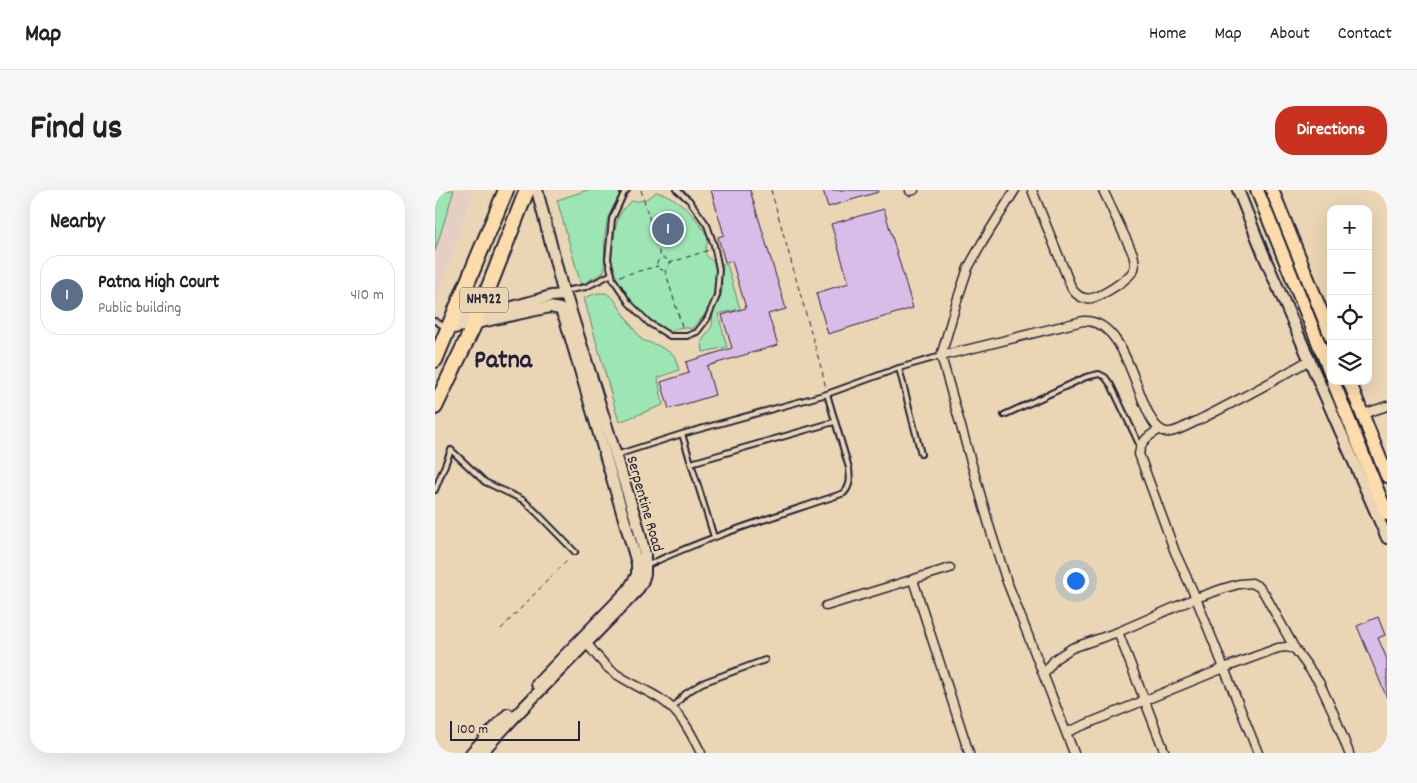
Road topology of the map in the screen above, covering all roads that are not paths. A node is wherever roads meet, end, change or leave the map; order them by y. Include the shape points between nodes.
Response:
1 (506, 190) edge
2 (527, 190) edge
3 (537, 190) edge
4 (627, 190) edge
5 (677, 190) edge
6 (1015, 190) edge
7 (1032, 190) edge
8 (1103, 190) edge
9 (1238, 190) edge
10 (1257, 190) edge
11 (1273, 190) edge
12 (612, 276) junction
13 (563, 294) junction
14 (435, 321) edge
15 (476, 321) junction
16 (450, 324) junction
17 (1327, 326) edge
18 (1323, 354) junction
19 (941, 356) junction
20 (435, 360) edge
21 (1309, 360) junction
22 (1327, 364) edge
23 (899, 368) junction
24 (1335, 385) edge
25 (1351, 385) edge
26 (827, 394) junction
27 (435, 406) edge
28 (1387, 406) edge
29 (1363, 414) junction
30 (1004, 415) dead end
31 (835, 422) junction
32 (1159, 430) junction
33 (682, 434) junction
34 (1140, 446) junction
35 (921, 454) dead end
36 (610, 458) junction
37 (691, 463) junction
38 (1387, 476) edge
39 (435, 490) edge
40 (1387, 514) edge
41 (714, 537) junction
42 (1387, 538) edge
43 (575, 552) road end
44 (645, 566) junction
45 (950, 568) dead end
46 (640, 577) junction
47 (913, 580) junction
48 (1196, 598) junction
49 (826, 606) dead end
50 (1118, 632) junction
51 (584, 640) junction
52 (1295, 649) junction
53 (765, 660) dead end
54 (1224, 668) junction
55 (1044, 674) junction
56 (1145, 700) junction
57 (672, 709) junction
58 (1067, 732) junction
59 (471, 753) edge
60 (481, 753) edge
61 (701, 753) edge
62 (969, 753) edge
63 (1074, 753) edge
64 (1165, 753) edge
65 (1258, 753) edge
66 (1349, 753) edge

1 - 16 highway, NH922
2 - 15 highway, NH922
3 - 13 street, Serpentine Road
4 - 12 lane via 612,219 608,259
5 - 12 lane via 689,200 707,226 715,248 719,269 717,296 707,319 697,332 670,336 649,323 629,303
6 - 19 street via 968,268
7 - 8 street via 1073,289 1083,298 1093,298 1125,280 1134,268 1133,254
9 - 21 street
10 - 18 main road
11 - 17 main road
12 - 13 lane
13 - 15 street
13 - 36 street, Serpentine Road
14 - 16 lane
15 - 16 street
15 - 27 highway, NH922
15 - 36 street via 550,307 560,309
16 - 20 highway, NH922
18 - 21 street
18 - 22 main road
19 - 23 lane
19 - 32 street via 1092,320 1108,331 1120,346 1148,413
19 - 55 street via 991,532
21 - 32 street via 1188,425 1169,432
21 - 42 street
23 - 26 lane
23 - 35 lane
24 - 40 main road
25 - 29 main road
26 - 31 lane
26 - 33 lane
28 - 29 street
29 - 38 main road
30 - 34 lane via 1099,374 1111,385
31 - 37 lane
31 - 41 lane via 851,481 844,493
32 - 34 street
33 - 36 lane
33 - 37 lane
34 - 48 street via 1139,454 1148,480
36 - 44 street, Serpentine Road via 638,526
36 - 46 street
37 - 41 lane
39 - 43 lane via 451,450 485,482 523,500
41 - 44 lane
44 - 46 street, Serpentine Road
45 - 47 street
46 - 51 street, Serpentine Road via 636,592
47 - 49 street
47 - 62 street
48 - 50 street
48 - 52 street via 1252,583 1264,593
48 - 54 street
50 - 55 street via 1067,650
50 - 56 street
51 - 57 street via 609,670 663,700
51 - 59 street
51 - 60 street, Serpentine Road
52 - 54 street via 1279,648
52 - 66 street via 1323,690
53 - 57 lane via 702,683 685,694
54 - 56 street
54 - 65 street
55 - 58 street
56 - 58 street
56 - 64 street
57 - 61 street via 686,725
58 - 63 street

